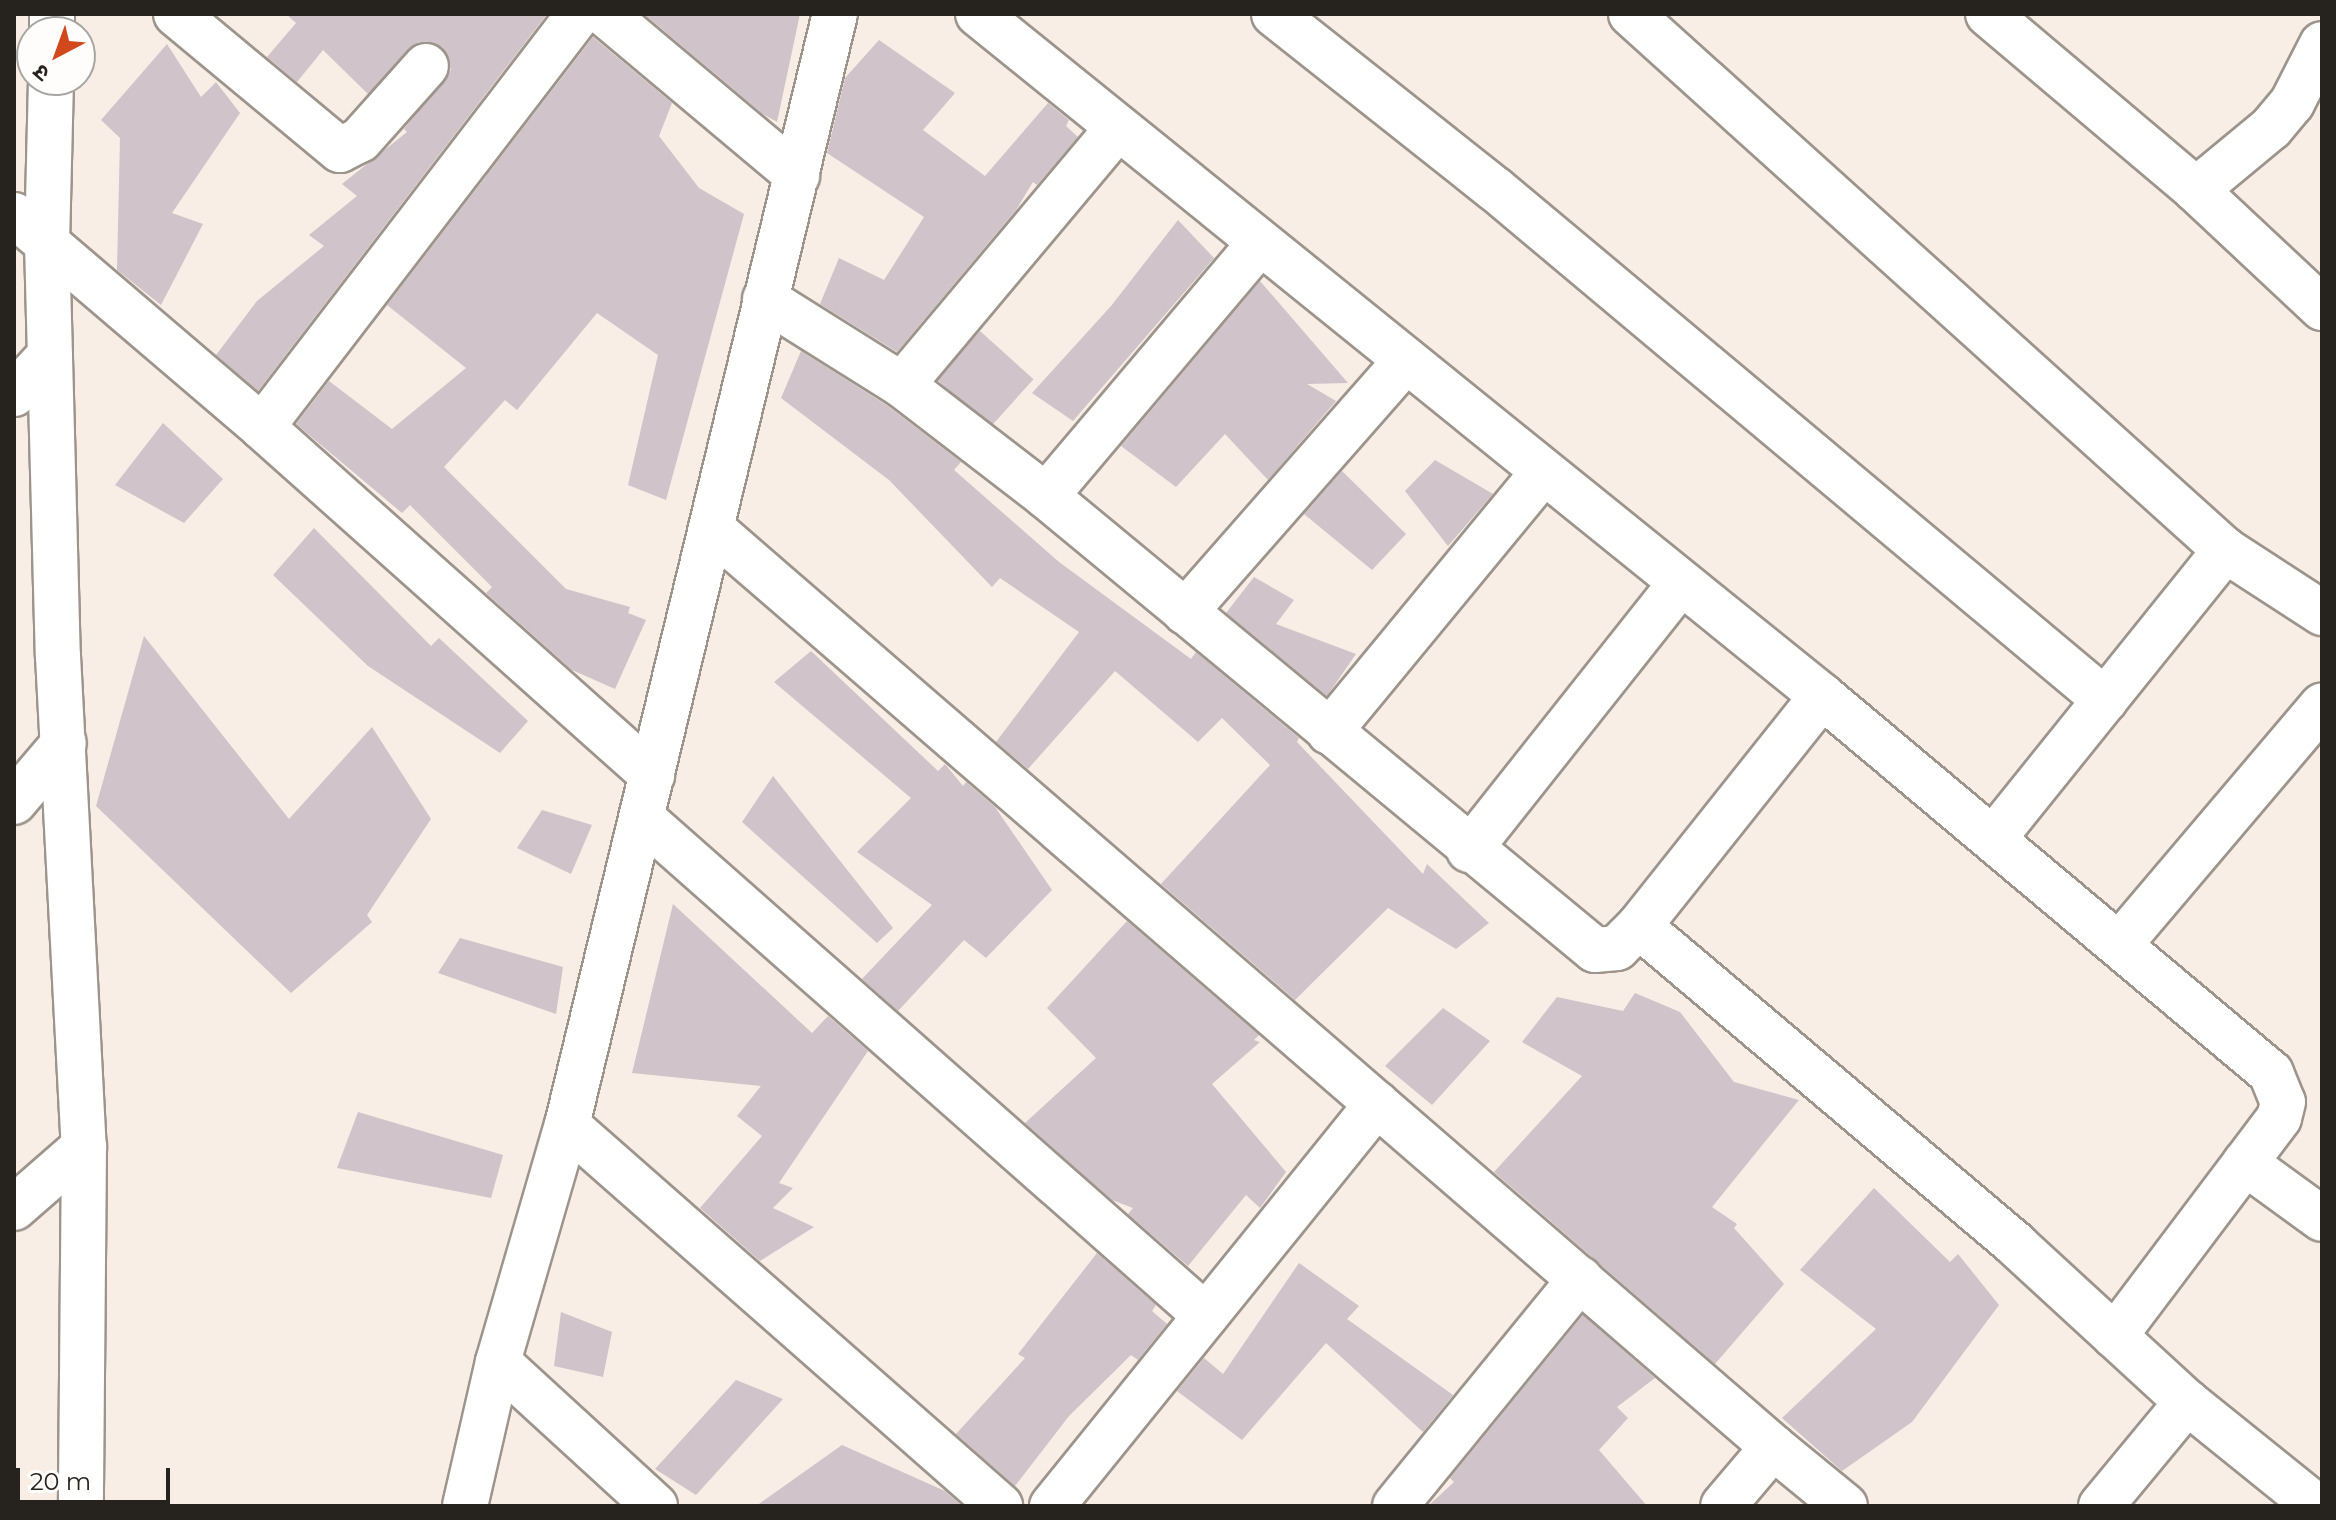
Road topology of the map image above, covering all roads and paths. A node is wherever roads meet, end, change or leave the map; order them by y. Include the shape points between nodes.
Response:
1 (176, 14) edge
2 (579, 14) edge
3 (605, 14) edge
4 (835, 14) edge
5 (978, 14) edge
6 (1274, 14) edge
7 (1631, 14) edge
8 (2012, 22) edge
9 (2322, 44) edge
10 (426, 66) dead end
11 (51, 96) edge
12 (1118, 128) junction
13 (797, 175) junction
14 (2196, 190) junction
15 (14, 215) edge
16 (47, 243) junction
17 (1259, 244) junction
18 (765, 299) junction
19 (2322, 308) edge
20 (50, 355) junction
21 (1406, 360) junction
22 (902, 385) junction
23 (14, 394) edge
24 (262, 427) junction
25 (1542, 474) junction
26 (1046, 496) junction
27 (711, 528) junction
28 (2225, 550) junction
29 (1679, 585) junction
30 (1185, 612) junction
31 (2322, 613) edge
32 (1822, 696) junction
33 (2105, 700) junction
34 (2322, 706) edge
35 (1329, 732) junction
36 (64, 743) junction
37 (652, 775) junction
38 (14, 802) edge
39 (642, 818) junction
40 (1993, 839) junction
41 (1469, 850) junction
42 (1639, 926) junction
43 (2119, 945) junction
44 (1377, 1104) junction
45 (567, 1125) junction
46 (84, 1147) junction
47 (2245, 1163) junction
48 (14, 1208) edge
49 (2322, 1219) edge
50 (1580, 1279) junction
51 (1206, 1316) junction
52 (2115, 1336) junction
53 (498, 1362) junction
54 (2187, 1402) junction
55 (1773, 1447) junction
56 (81, 1506) edge
57 (465, 1506) edge
58 (655, 1506) edge
59 (1000, 1506) edge
60 (1052, 1506) edge
61 (1395, 1506) edge
62 (1723, 1506) edge
63 (1845, 1506) edge
64 (2101, 1506) edge
65 (2316, 1506) edge

1 - 10 street via 328,146 340,150 360,140
2 - 24 street
3 - 13 street
4 - 13 street
5 - 12 street
6 - 33 street via 1495,189
7 - 28 street
8 - 14 street
9 - 14 street via 2292,103 2271,128
11 - 16 street
12 - 17 street
12 - 22 street
13 - 18 street
14 - 19 street
15 - 16 street
16 - 20 street
16 - 24 street
17 - 21 street
17 - 26 street
18 - 22 street
18 - 27 street
20 - 23 street
20 - 36 street
21 - 25 street
21 - 30 street
22 - 26 street
24 - 37 street
25 - 29 street
25 - 35 street
26 - 30 street
27 - 37 street
27 - 44 street
28 - 31 street
28 - 33 street
29 - 32 street
29 - 41 street
30 - 35 street
32 - 40 street
32 - 42 street
33 - 40 street
34 - 43 street
35 - 41 street
36 - 38 street
36 - 46 street
37 - 39 street
39 - 45 street
39 - 51 street
40 - 43 street
41 - 42 street via 1595,950 1617,948
42 - 52 street via 2016,1245
43 - 47 street via 2280,1086 2279,1118
44 - 50 street
44 - 51 street
45 - 53 street
45 - 59 street
46 - 48 street
46 - 56 street
47 - 49 street
47 - 52 street
50 - 55 street
50 - 61 street
51 - 60 street
52 - 54 street
53 - 57 street
53 - 58 street
54 - 64 street
54 - 65 street
55 - 62 street
55 - 63 street

